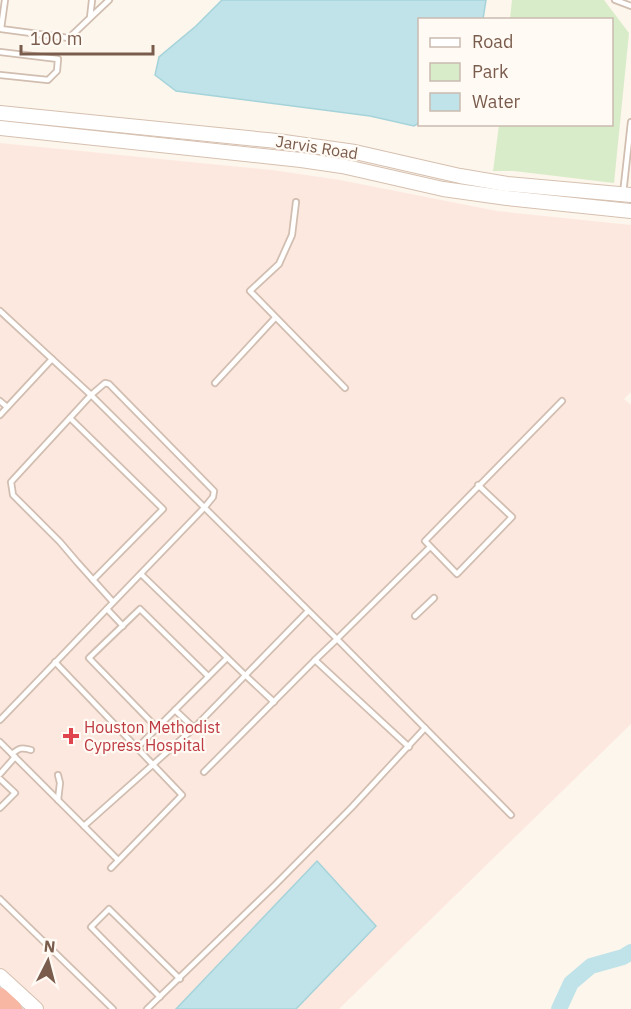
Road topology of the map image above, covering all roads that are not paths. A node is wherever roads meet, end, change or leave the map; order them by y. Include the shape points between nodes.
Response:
1 (5, 0) edge
2 (92, 0) edge
3 (109, 0) edge
4 (615, 0) edge
5 (631, 6) edge
6 (90, 18) junction
7 (0, 52) edge
8 (0, 75) edge
9 (0, 113) edge
10 (631, 122) edge
11 (0, 128) edge
12 (105, 131) junction
13 (508, 191) junction
14 (627, 195) edge
15 (296, 202) dead end
16 (631, 211) edge
17 (0, 311) edge
18 (275, 318) junction
19 (52, 359) junction
20 (215, 383) dead end
21 (345, 388) dead end
22 (91, 395) junction
23 (0, 400) edge
24 (562, 400) dead end
25 (7, 407) junction
26 (0, 415) edge
27 (70, 418) junction
28 (478, 485) junction
29 (204, 508) junction
30 (430, 547) junction
31 (141, 574) junction
32 (93, 580) junction
33 (434, 598) dead end
34 (113, 602) junction
35 (107, 609) junction
36 (308, 610) junction
37 (415, 616) dead end
38 (123, 626) junction
39 (337, 639) junction
40 (227, 658) junction
41 (315, 660) junction
42 (55, 662) junction
43 (245, 675) junction
44 (208, 676) junction
45 (274, 702) junction
46 (175, 710) junction
47 (0, 720) edge
48 (157, 728) junction
49 (194, 728) junction
50 (425, 728) junction
51 (0, 742) edge
52 (409, 747) junction
53 (137, 748) junction
54 (31, 750) dead end
55 (13, 755) junction
56 (152, 765) junction
57 (204, 772) dead end
58 (0, 774) edge
59 (58, 775) dead end
60 (0, 779) edge
61 (58, 800) junction
62 (0, 808) edge
63 (511, 815) dead end
64 (84, 826) junction
65 (118, 860) junction
66 (111, 868) dead end
67 (0, 899) edge
68 (0, 976) edge
69 (180, 979) junction
70 (0, 997) edge
71 (160, 997) junction
72 (13, 1009) edge
73 (36, 1009) edge
74 (113, 1009) edge
75 (147, 1009) edge

1 - 6 lane via 1,29 69,38
2 - 6 lane
3 - 6 lane
4 - 5 lane
7 - 8 lane via 58,59 57,71 48,80
9 - 12 street, Jarvis Road
10 - 14 lane
11 - 12 street, Jarvis Road
12 - 13 street, Jarvis Road via 277,141 355,152
13 - 14 street, Jarvis Road
13 - 16 street, Jarvis Road
15 - 18 lane via 292,235 279,264 250,291
17 - 19 lane
18 - 20 lane
18 - 21 lane
19 - 22 lane
19 - 25 lane
22 - 27 lane
22 - 29 lane
22 - 29 lane via 109,384 214,491
23 - 25 lane
24 - 28 lane
25 - 26 lane
27 - 32 lane via 11,482 13,495
27 - 32 lane via 163,509
28 - 30 lane via 425,541
28 - 30 lane via 512,518 456,574
29 - 31 lane
29 - 36 lane
30 - 39 lane
31 - 34 lane
31 - 40 lane
32 - 34 lane
33 - 37 lane
34 - 35 lane
35 - 38 lane
35 - 42 lane
36 - 39 lane
36 - 43 lane
38 - 44 lane via 140,609
38 - 48 lane via 89,658
39 - 41 lane
39 - 50 lane
40 - 43 lane
40 - 44 lane
41 - 45 lane
41 - 52 lane
42 - 47 lane
42 - 53 lane
43 - 45 lane
43 - 49 lane
44 - 46 lane
45 - 57 lane
46 - 48 lane
46 - 49 lane
48 - 53 lane
49 - 56 lane
50 - 52 lane
50 - 63 lane
51 - 55 lane
52 - 69 lane
53 - 56 lane
54 - 55 lane via 18,748
55 - 58 lane
55 - 61 lane
56 - 64 lane
56 - 65 lane via 182,795
59 - 61 lane
60 - 62 lane via 15,793
61 - 64 lane
64 - 65 lane
65 - 66 lane
67 - 74 lane
68 - 73 street
69 - 71 lane
69 - 71 lane via 109,909 91,927
70 - 72 highway
71 - 75 lane

